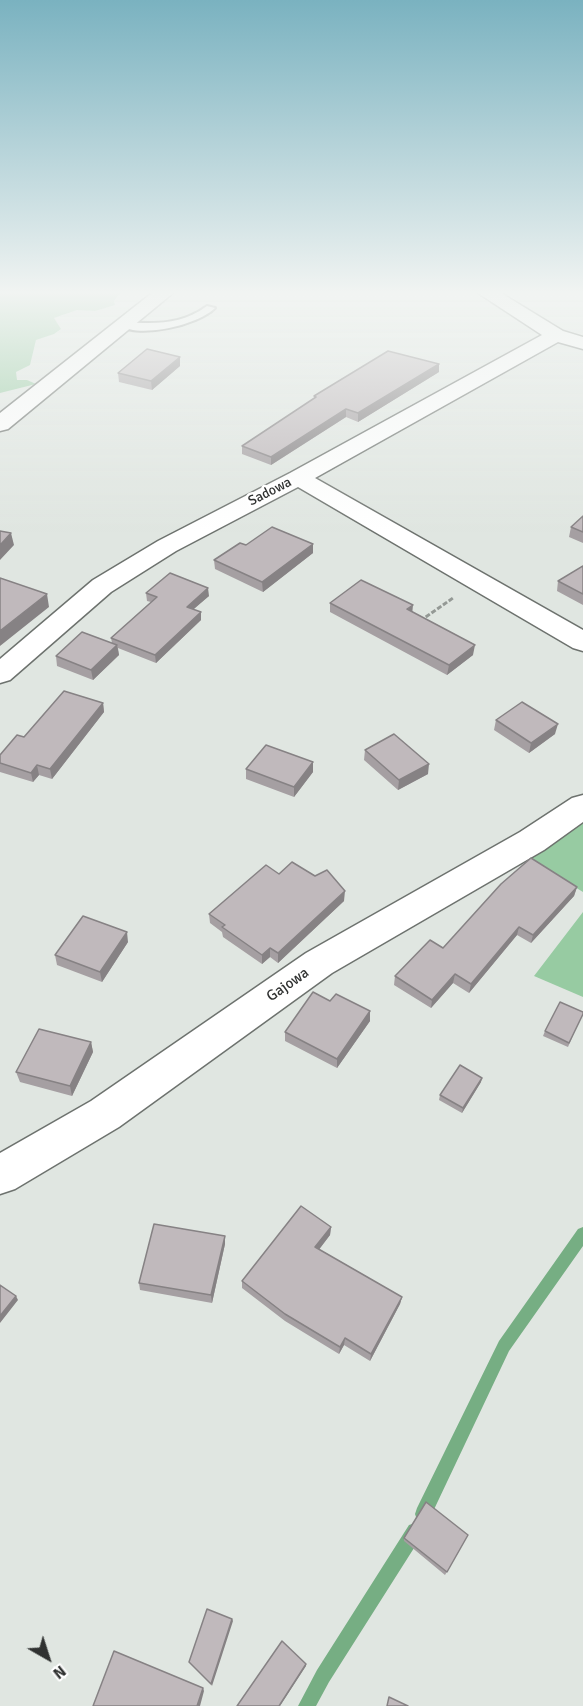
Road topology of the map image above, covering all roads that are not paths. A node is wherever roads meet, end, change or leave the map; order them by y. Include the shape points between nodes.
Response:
1 (64, 373) edge
2 (484, 373) edge
3 (0, 424) edge
4 (298, 478) junction
5 (583, 642) edge
6 (0, 674) edge
7 (583, 806) edge
8 (0, 1175) edge

1 - 3 street
2 - 4 street, Sadowa
4 - 5 street
4 - 6 street, Sadowa via 167,546 102,586
7 - 8 street, Gajowa via 532,841 319,963 105,1114

